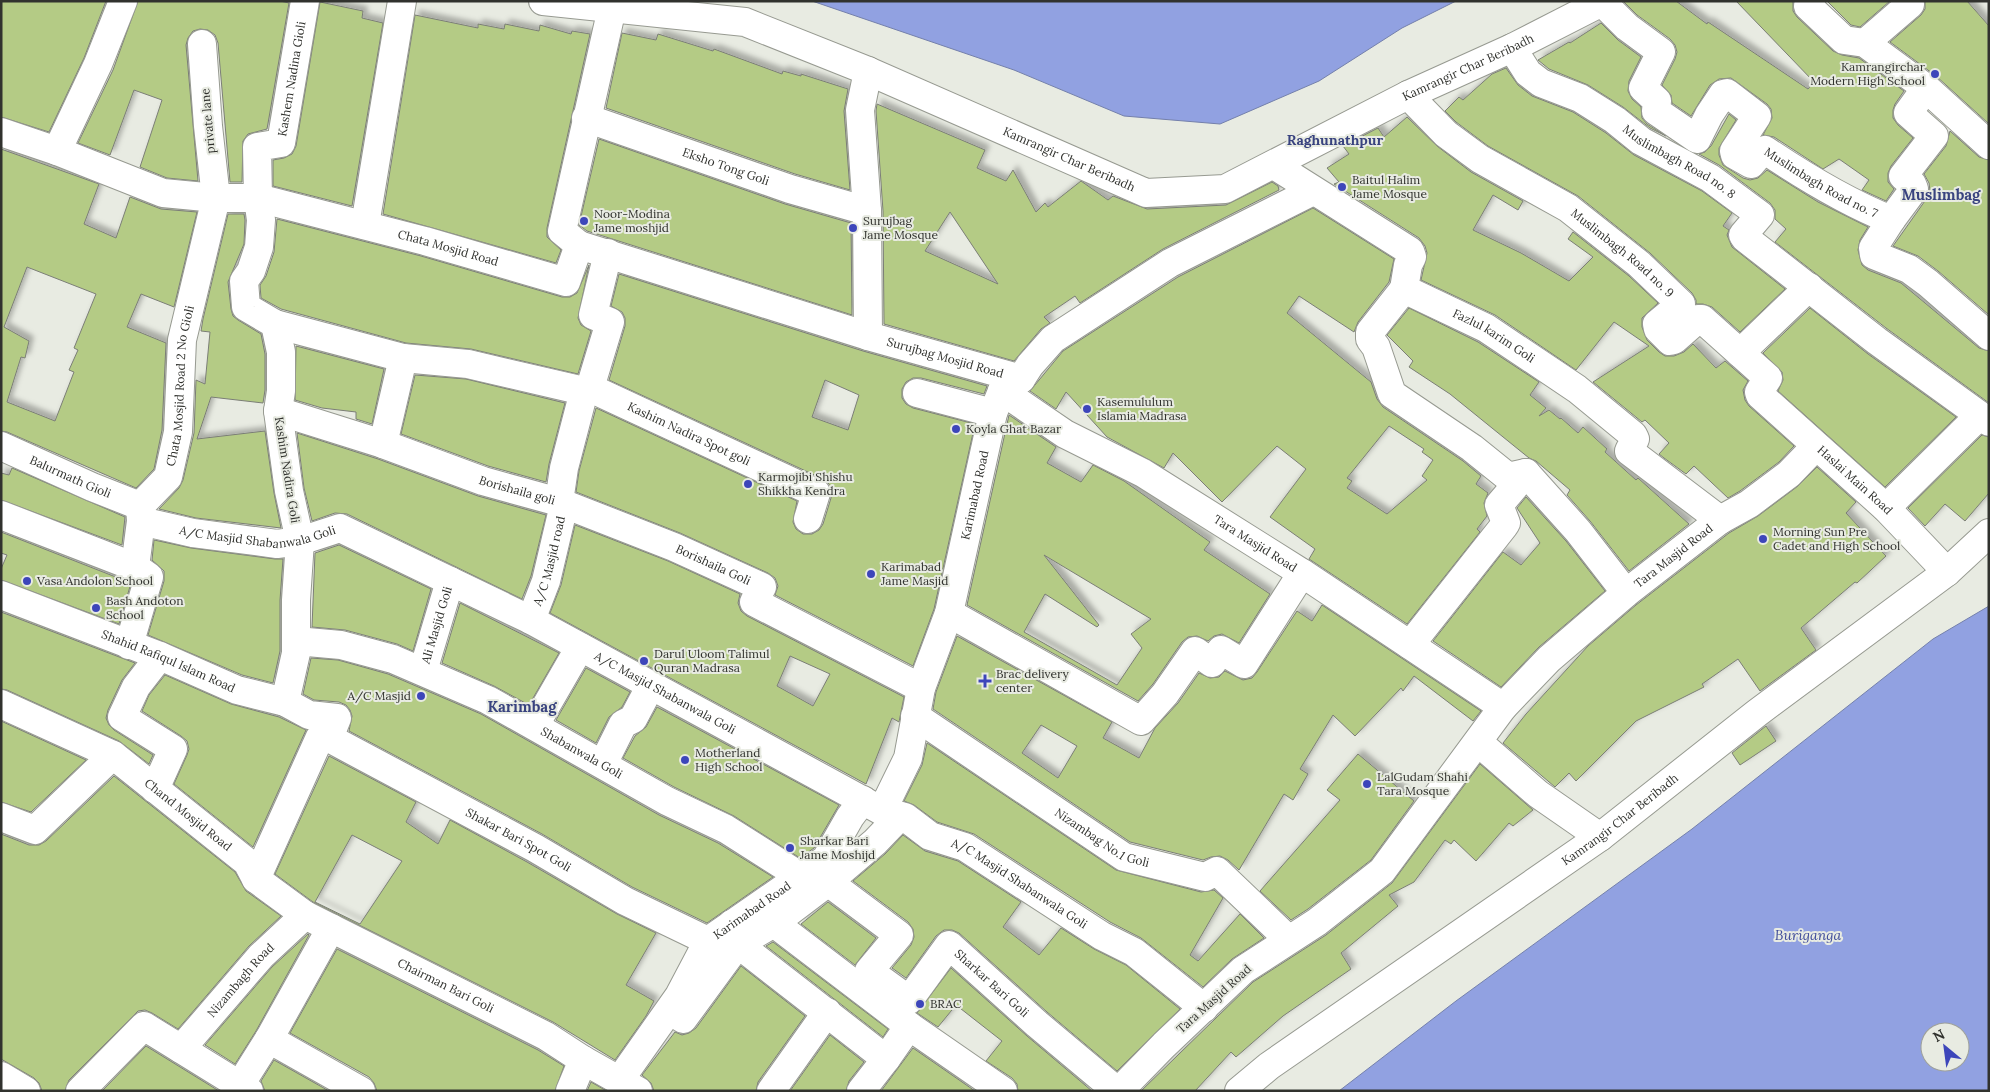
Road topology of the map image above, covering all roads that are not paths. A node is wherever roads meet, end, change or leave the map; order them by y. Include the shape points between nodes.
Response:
1 (124, 1) edge
2 (305, 1) edge
3 (402, 1) edge
4 (543, 1) edge
5 (1810, 1) edge
6 (1908, 1) edge
7 (1603, 2) edge
8 (612, 8) junction
9 (1865, 43) junction
10 (202, 44) dead end
11 (1512, 48) junction
12 (868, 71) junction
13 (1926, 88) junction
14 (1408, 95) junction
15 (586, 118) junction
16 (1, 132) edge
17 (1989, 145) edge
18 (57, 151) junction
19 (1274, 165) junction
20 (1312, 191) junction
21 (216, 198) junction
22 (258, 198) junction
23 (867, 211) junction
24 (1891, 220) junction
25 (365, 225) junction
26 (579, 245) junction
27 (608, 253) junction
28 (1809, 287) junction
29 (1404, 289) junction
30 (275, 324) junction
31 (868, 336) junction
32 (1989, 336) edge
33 (1740, 353) junction
34 (402, 358) junction
35 (587, 390) junction
36 (917, 393) dead end
37 (1005, 395) junction
38 (278, 411) junction
39 (1984, 419) edge
40 (383, 444) junction
41 (1, 446) edge
42 (1816, 446) junction
43 (1526, 473) junction
44 (559, 502) junction
45 (1886, 508) junction
46 (140, 514) junction
47 (1, 515) edge
48 (808, 519) dead end
49 (1720, 520) junction
50 (1989, 533) edge
51 (300, 541) junction
52 (135, 567) junction
53 (1947, 572) junction
54 (1302, 573) junction
55 (450, 581) junction
56 (1626, 593) junction
57 (1, 595) edge
58 (950, 613) junction
59 (531, 620) junction
60 (296, 641) junction
61 (129, 644) junction
62 (1410, 646) junction
63 (580, 647) junction
64 (160, 656) junction
65 (423, 671) junction
66 (651, 685) junction
67 (921, 688) junction
68 (285, 702) junction
69 (1, 704) edge
70 (1503, 707) junction
71 (915, 716) junction
72 (535, 725) junction
73 (333, 728) junction
74 (1478, 742) junction
75 (113, 755) junction
76 (603, 764) junction
77 (155, 789) junction
78 (881, 809) junction
79 (1, 817) edge
80 (1600, 837) junction
81 (800, 876) junction
82 (256, 879) junction
83 (828, 882) junction
84 (305, 915) junction
85 (774, 923) junction
86 (331, 928) junction
87 (735, 934) junction
88 (1288, 939) junction
89 (708, 941) junction
90 (1204, 1008) junction
91 (827, 1012) junction
92 (909, 1026) junction
93 (270, 1039) junction
94 (182, 1049) junction
95 (886, 1059) junction
96 (583, 1060) junction
97 (1, 1076) edge
98 (631, 1087) edge
99 (245, 1088) edge
100 (26, 1091) edge
101 (80, 1091) edge
102 (361, 1091) edge
103 (570, 1091) edge
104 (771, 1091) edge
105 (861, 1091) edge
106 (1003, 1091) edge
107 (1118, 1091) edge
108 (1240, 1091) edge

1 - 18 street
2 - 22 street, Kashem Nadina Gioli via 281,142 257,147
3 - 25 street
4 - 8 street, Kamrangir Char Beribadh
5 - 9 street via 1808,6 1844,40
6 - 9 street via 1908,6
7 - 11 street, Kamrangir Char Beribadh
7 - 24 street, Muslimbagh Road no. 7 via 1627,27 1661,52 1643,88 1657,101 1656,111 1698,139 1709,114 1727,93 1757,116 1734,155 1751,164 1765,150 1806,178
8 - 12 street, Kamrangir Char Beribadh via 745,22
8 - 15 street
9 - 13 street
10 - 21 street, private lane
11 - 14 street, Kamrangir Char Beribadh
11 - 28 street, Muslimbagh Road no. 8 via 1528,73 1541,83 1580,98 1641,141 1710,178 1760,215 1743,235 1745,238
12 - 19 street, Kamrangir Char Beribadh via 1146,193 1225,189
12 - 23 street via 860,110
13 - 17 street
13 - 24 street via 1908,113 1934,136 1903,176 1914,189
14 - 19 street, Kamrangir Char Beribadh
14 - 33 street, Muslimbagh Road no. 9 via 1446,134 1480,159 1568,208 1680,301 1679,306 1657,324 1670,341 1700,319
15 - 23 street, Eksho Tong Goli via 790,189
15 - 26 street via 562,231
16 - 18 street, Chata Mosjid Road
18 - 21 street, Chata Mosjid Road via 163,193
19 - 20 street
20 - 29 street via 1410,251 1412,257
20 - 37 street, Karimabad Road via 1170,262 1053,339
21 - 22 street, Chata Mosjid Road
21 - 46 street, Chata Mosjid Road 2 No Gioli via 182,340 178,432 168,477
22 - 25 street, Chata Mosjid Road
22 - 30 street via 261,220 259,247 244,281 246,307
23 - 31 street
24 - 32 street, Muslimbagh Road no. 7 via 1873,248 1874,255 1909,269
25 - 26 street, Chata Mosjid Road via 566,282
26 - 27 street
27 - 31 street
27 - 35 street, Borishaila goli via 593,315 610,322
28 - 33 street
28 - 39 street, Muslimbagh Road no. 8
29 - 43 street via 1370,332 1392,394 1472,448 1508,477
29 - 49 street, Fazlul karim Goli via 1486,328 1577,389 1633,435 1635,439 1629,451
30 - 34 street
30 - 38 street, Kashim Nadira Goli via 281,352
31 - 37 street, Surujbag Mosjid Road
33 - 42 street, Muslimbagh Road no. 9 via 1768,378 1758,394
34 - 35 street via 468,364
34 - 40 street
35 - 44 street, Borishaila goli via 564,468
35 - 48 street, Kashim Nadira Spot goli via 816,493
36 - 37 street
37 - 54 street, Tara Masjid Road via 1065,434 1143,473
37 - 58 street, Karimabad Road
38 - 40 street, Borishaila goli
38 - 51 street, Kashim Nadira Goli via 289,491
39 - 45 street, Haslai Main Road
40 - 44 street, Borishaila goli via 483,481
41 - 46 street, Balurmath Gioli via 92,487
42 - 45 street, Haslai Main Road
42 - 49 street, Haslai Main Road via 1789,474 1749,504
43 - 56 street, Tara Masjid Road via 1578,531
43 - 62 street via 1499,505 1506,523 1504,526
44 - 59 street, A/C Masjid road via 563,509 546,581
44 - 67 street, Borishaila Goli via 674,547 762,587 754,602
45 - 53 street
46 - 51 street, A/C Masjid Shabanwala Goli via 193,533 277,544
46 - 52 street
47 - 52 street
49 - 56 street, Tara Masjid Road
50 - 53 street, Kamrangir Char Beribadh
51 - 55 street, A/C Masjid Shabanwala Goli via 340,528
51 - 60 street, Kashim Nadira Goli
52 - 61 street via 149,577
53 - 80 street, Kamrangir Char Beribadh via 1756,714
54 - 58 street via 1244,664 1221,650 1212,663 1195,651 1165,694 1141,721
54 - 62 street, Tara Masjid Road
55 - 59 street, A/C Masjid Shabanwala Goli
55 - 65 street, Ali Masjid Goli
56 - 70 street, Tara Masjid Road via 1549,659
57 - 61 street, Shahid Rafiqul Islam Road
58 - 67 street, Karimabad Road
59 - 63 street, A/C Masjid Shabanwala Goli
60 - 65 street, Shabanwala Goli via 341,645
60 - 68 street, Kashim Nadira Goli
61 - 64 street, Shahid Rafiqul Islam Road
62 - 70 street, Tara Masjid Road
63 - 66 street, A/C Masjid Shabanwala Goli
63 - 72 street
64 - 68 street, Shahid Rafiqul Islam Road via 237,690
64 - 77 street via 136,687 122,717 173,749
65 - 72 street, Shabanwala Goli
66 - 76 street via 633,719 622,724
66 - 78 street, A/C Masjid Shabanwala Goli
67 - 71 street, Karimabad Road
68 - 73 street, Shahid Rafiqul Islam Road
69 - 75 street, Chand Mosjid Road
70 - 74 street, Tara Masjid Road
71 - 78 street, Karimabad Road via 908,758
71 - 88 street, Nizambag No.1 Goli via 1124,857 1205,877 1216,871
72 - 76 street, Shabanwala Goli
73 - 82 street via 320,737
73 - 89 street, Shakar Bari Spot Goli via 624,900
74 - 80 street via 1538,794
74 - 88 street, Tara Masjid Road via 1382,871 1317,922
75 - 77 street, Chand Mosjid Road
75 - 79 street via 35,830
76 - 81 street, Shabanwala Goli via 726,830
77 - 82 street, Chand Mosjid Road via 247,862
78 - 81 street, Karimabad Road via 850,817 826,859
78 - 83 street via 875,842
78 - 90 street, A/C Masjid Shabanwala Goli via 905,817 930,836 964,847 1102,936 1134,952
80 - 108 street, Kamrangir Char Beribadh via 1269,1066
81 - 87 street, Karimabad Road
82 - 84 street, Chairman Bari Goli
83 - 85 street
83 - 107 street, Sharkar Bari Goli via 899,935 869,971 909,1000 949,945
84 - 86 street, Chairman Bari Goli
84 - 94 street, Nizambagh Road via 261,956
85 - 87 street
85 - 92 street
86 - 93 street
86 - 96 street, Chairman Bari Goli via 546,1036
87 - 89 street, Karimabad Road
87 - 91 street
87 - 98 street via 656,1055
88 - 90 street, Tara Masjid Road via 1243,970
89 - 98 street, Karimabad Road
90 - 107 street, Tara Masjid Road
91 - 95 street
91 - 104 street
92 - 95 street
92 - 106 street
93 - 99 street
93 - 102 street
94 - 99 street
94 - 101 street via 144,1026
95 - 105 street
96 - 98 street, Chairman Bari Goli
96 - 103 street
97 - 100 street

